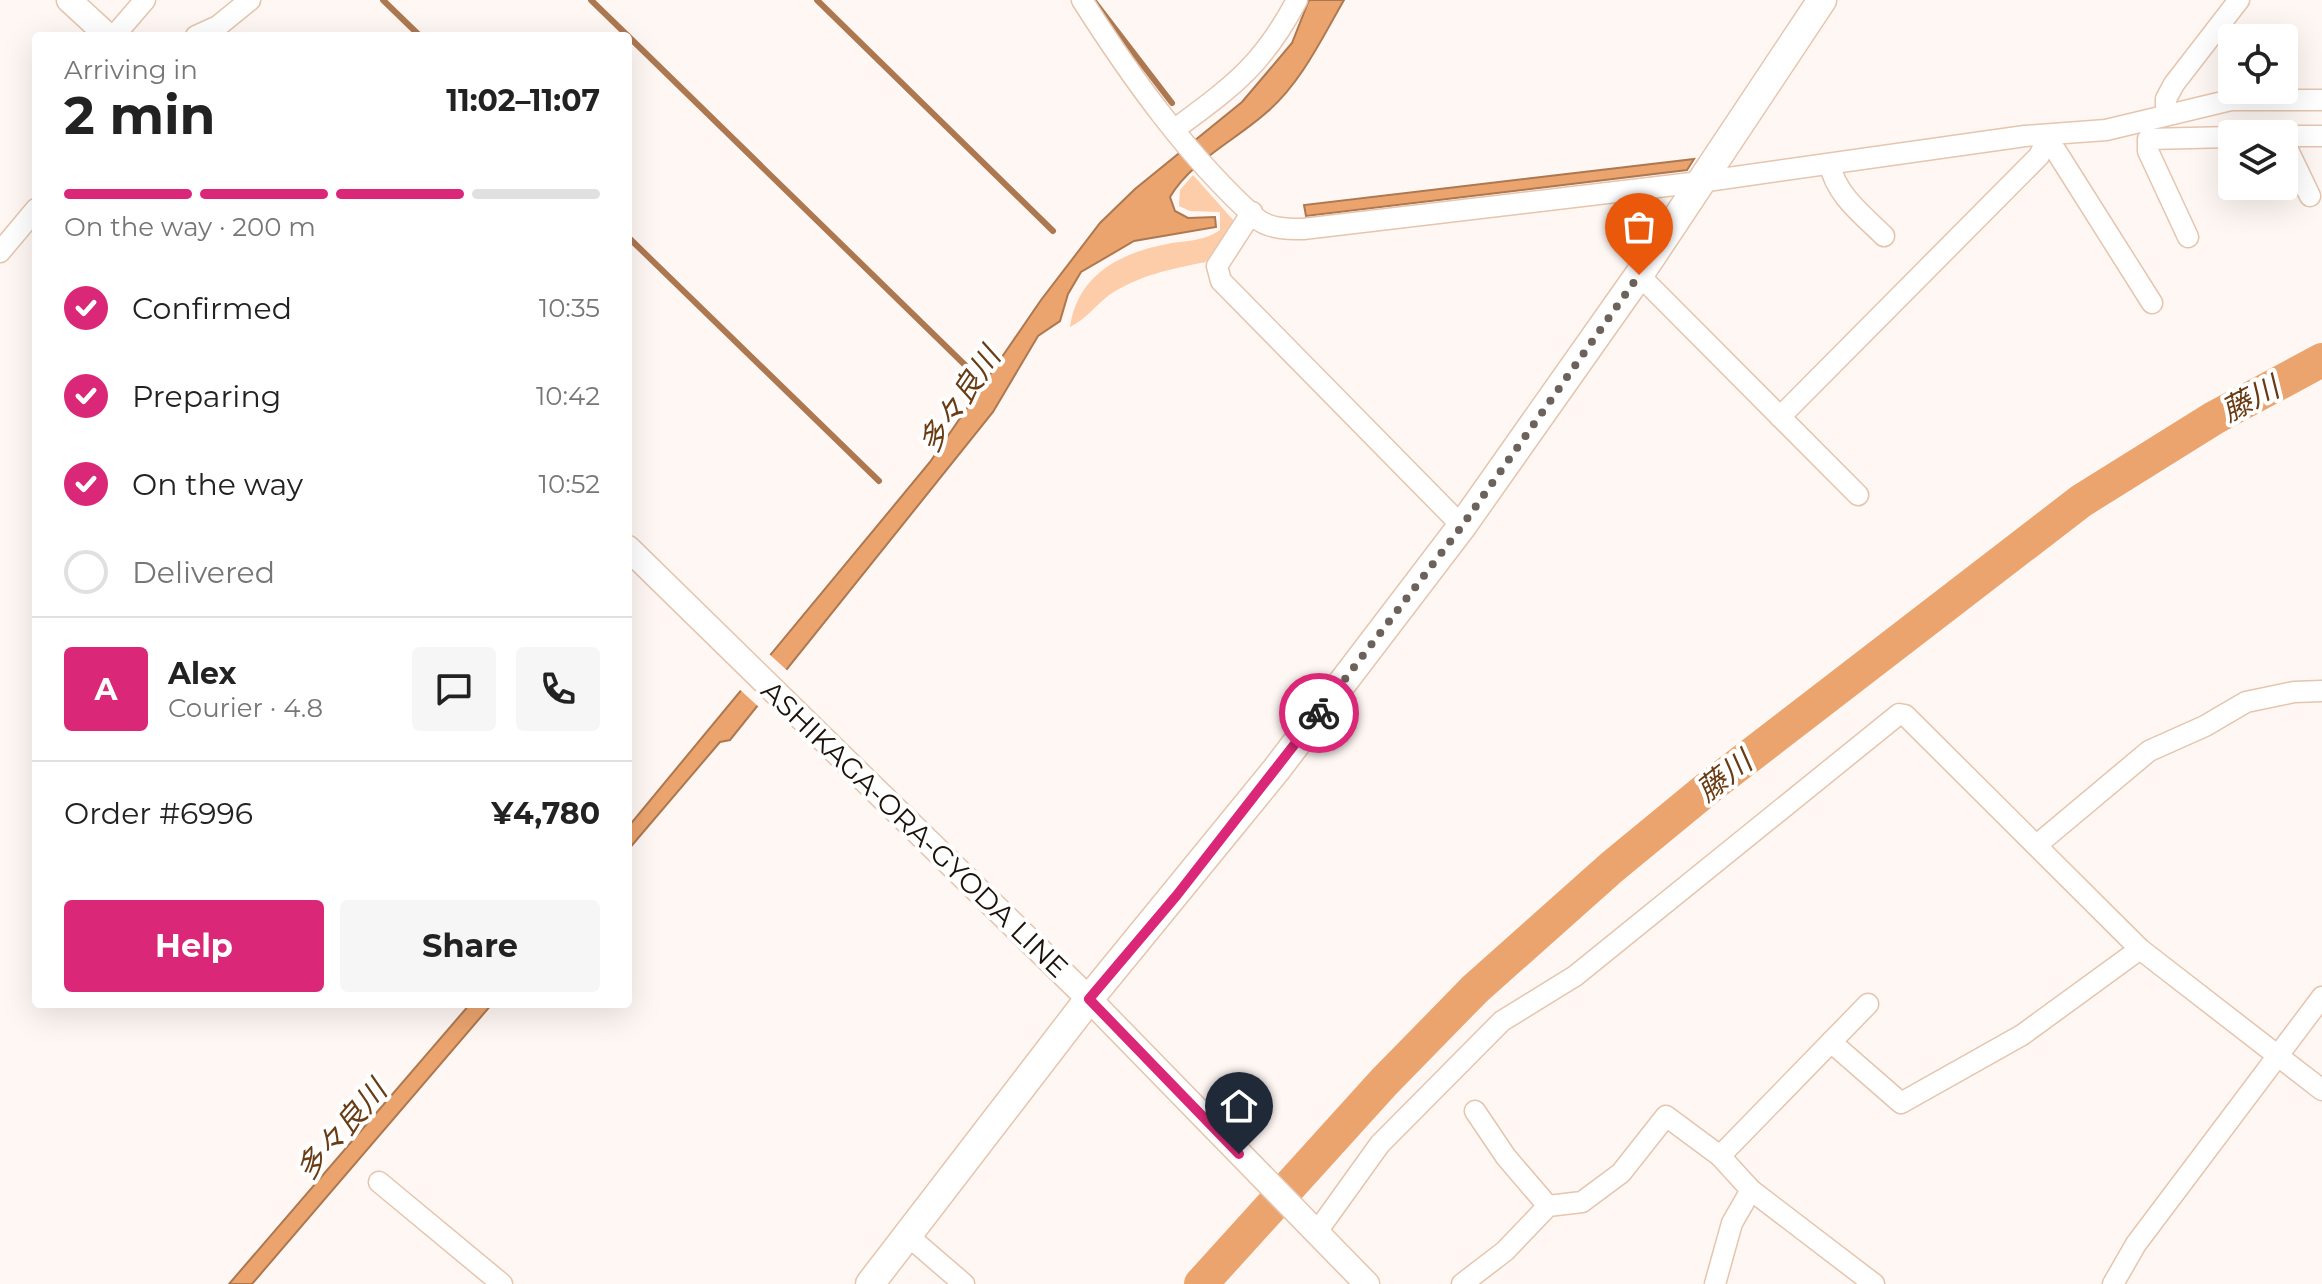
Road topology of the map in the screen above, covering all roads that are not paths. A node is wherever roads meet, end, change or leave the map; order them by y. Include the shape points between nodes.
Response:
1 (69, 0) edge
2 (145, 0) edge
3 (250, 0) edge
4 (1082, 0) edge
5 (1297, 0) edge
6 (1822, 0) edge
7 (2239, 0) edge
8 (104, 32) edge
9 (117, 32) edge
10 (205, 32) edge
11 (2322, 100) edge
12 (2154, 125) junction
13 (1176, 131) junction
14 (2218, 135) edge
15 (2298, 136) edge
16 (2322, 136) edge
17 (2048, 140) junction
18 (1830, 165) junction
19 (2298, 171) edge
20 (1700, 182) junction
21 (2310, 196) dead end
22 (1252, 212) junction
23 (32, 214) edge
24 (1884, 236) dead end
25 (2188, 237) dead end
26 (0, 252) edge
27 (1639, 275) junction
28 (2152, 303) dead end
29 (1780, 417) junction
30 (1858, 495) dead end
31 (1462, 526) junction
32 (632, 552) edge
33 (2322, 691) edge
34 (2038, 844) junction
35 (2140, 949) junction
36 (2322, 997) edge
37 (1089, 999) junction
38 (1868, 1004) dead end
39 (1831, 1042) junction
40 (2277, 1052) junction
41 (2322, 1090) edge
42 (1475, 1111) dead end
43 (1720, 1156) junction
44 (379, 1182) dead end
45 (1751, 1190) junction
46 (1548, 1206) junction
47 (1313, 1230) junction
48 (906, 1234) junction
49 (502, 1284) edge
50 (870, 1284) edge
51 (964, 1284) edge
52 (1367, 1284) edge
53 (1462, 1284) edge
54 (1715, 1284) edge
55 (1874, 1284) edge
56 (2113, 1284) edge

1 - 8 main road
2 - 9 street
3 - 10 street
4 - 13 street
5 - 13 street via 1261,60
6 - 20 highway
7 - 12 street via 2174,84
11 - 12 street via 2231,100
12 - 14 street
12 - 17 street
12 - 25 street via 2148,151
13 - 22 street via 1212,178
15 - 16 street
17 - 18 street
17 - 28 street
17 - 29 street
18 - 20 street
18 - 24 street via 1840,190
19 - 21 street
20 - 22 street via 1303,229 1279,228
20 - 27 highway
22 - 31 street via 1217,266 1221,281
23 - 26 street
27 - 29 street
27 - 31 highway
29 - 30 street
31 - 37 highway via 1276,770
32 - 37 main road, ASHIKAGA-ORA-GYODA LINE
33 - 34 street via 2246,702 2149,751
34 - 35 street
34 - 47 street via 1905,715 1891,718 1575,976 1502,1021 1380,1144
35 - 39 street via 2022,1035 1901,1103
35 - 40 street
36 - 40 street
37 - 47 main road, ASHIKAGA-ORA-GYODA LINE
37 - 48 highway
38 - 39 street
39 - 43 street
40 - 41 street
40 - 56 street via 2136,1244
42 - 46 street
43 - 45 street
43 - 46 street via 1666,1116 1621,1173 1582,1202
44 - 49 street
45 - 54 street via 1732,1223
45 - 55 street
46 - 53 street via 1505,1251
47 - 52 main road, ASHIKAGA-ORA-GYODA LINE
48 - 50 highway
48 - 51 street

